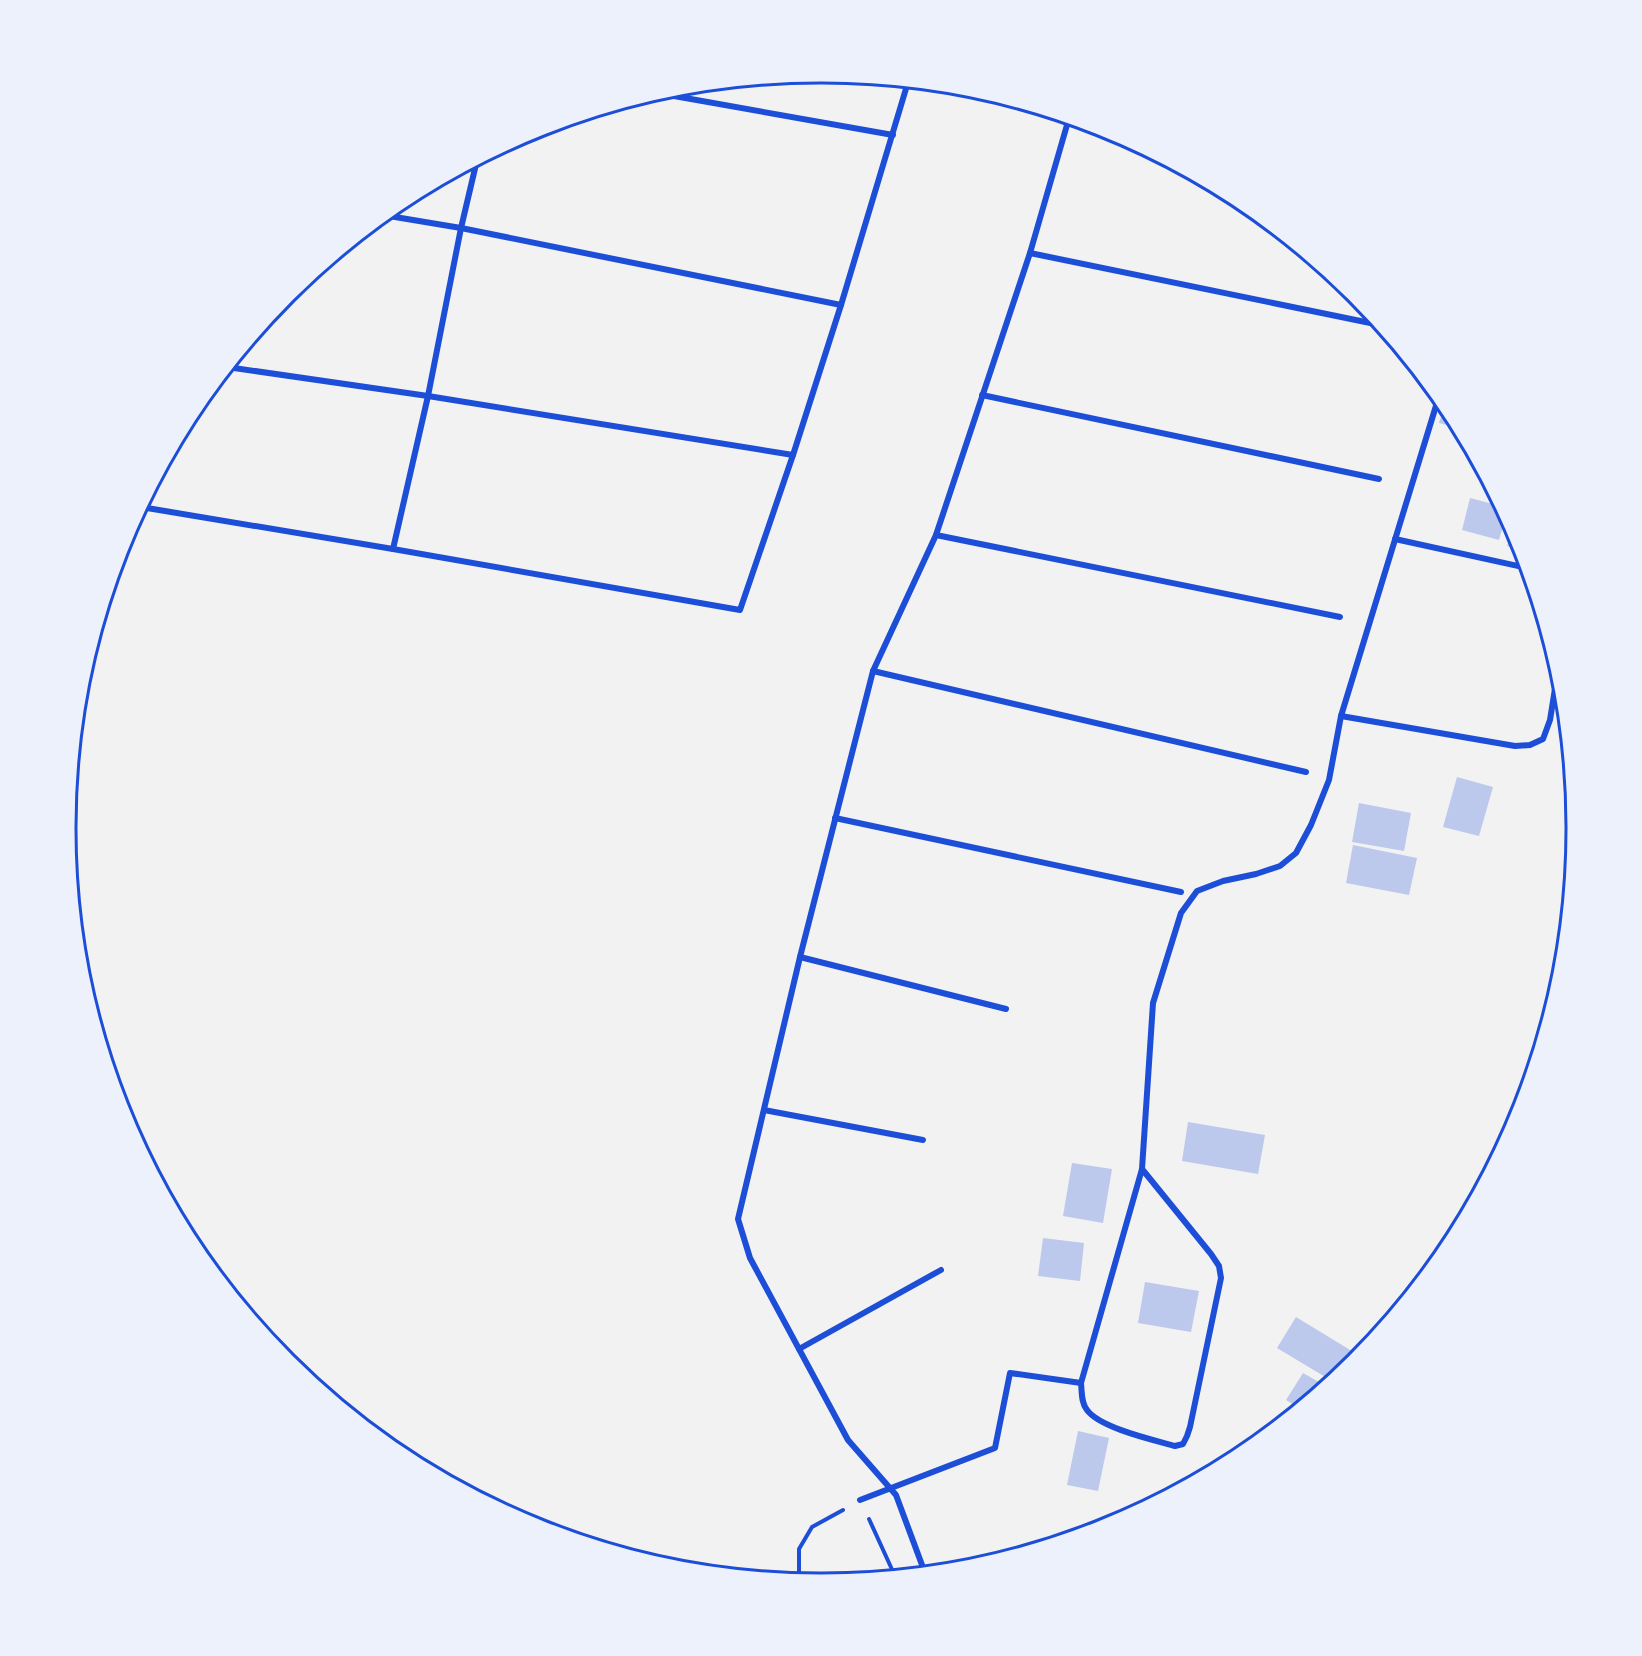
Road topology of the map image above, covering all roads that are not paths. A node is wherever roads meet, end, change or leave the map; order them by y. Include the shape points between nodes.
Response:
1 (906, 89) edge
2 (681, 97) edge
3 (1067, 126) edge
4 (893, 135) junction
5 (475, 169) edge
6 (396, 217) edge
7 (461, 228) junction
8 (1030, 253) junction
9 (841, 305) junction
10 (1367, 322) edge
11 (236, 368) edge
12 (982, 395) junction
13 (428, 396) junction
14 (1435, 408) edge
15 (793, 455) junction
16 (1379, 479) dead end
17 (149, 508) edge
18 (936, 535) junction
19 (1395, 539) junction
20 (393, 549) junction
21 (1517, 566) edge
22 (1340, 617) dead end
23 (873, 671) junction
24 (1554, 698) edge
25 (1341, 716) junction
26 (1306, 772) dead end
27 (835, 818) junction
28 (1181, 892) dead end
29 (800, 957) junction
30 (1006, 1010) dead end
31 (764, 1110) junction
32 (923, 1140) dead end
33 (1142, 1169) junction
34 (941, 1270) dead end
35 (799, 1349) junction
36 (1081, 1383) junction
37 (891, 1488) junction
38 (860, 1500) road end
39 (923, 1565) edge

1 - 4 street
2 - 4 street
3 - 8 street
4 - 9 street
5 - 7 street
6 - 7 street
7 - 9 street
7 - 13 street
8 - 10 street
8 - 12 street
9 - 15 street
11 - 13 street
12 - 16 street
12 - 18 street
13 - 15 street
13 - 20 street
14 - 19 street
15 - 20 street via 740,610
17 - 20 street
18 - 22 street
18 - 23 street
19 - 21 street
19 - 25 street
23 - 26 street
23 - 27 street
24 - 25 street via 1543,739 1530,745 1515,746
25 - 33 street via 1329,780 1296,853 1280,866 1197,891 1181,913 1154,1004
27 - 28 street
27 - 29 street
29 - 30 street
29 - 31 street
31 - 32 street
31 - 35 street via 738,1219 750,1258
33 - 36 street
33 - 36 street via 1211,1254 1221,1278 1183,1444 1175,1446 1102,1423 1083,1403
34 - 35 street
35 - 37 street via 848,1440
36 - 37 street via 1010,1373 995,1448
37 - 38 street
37 - 39 street

